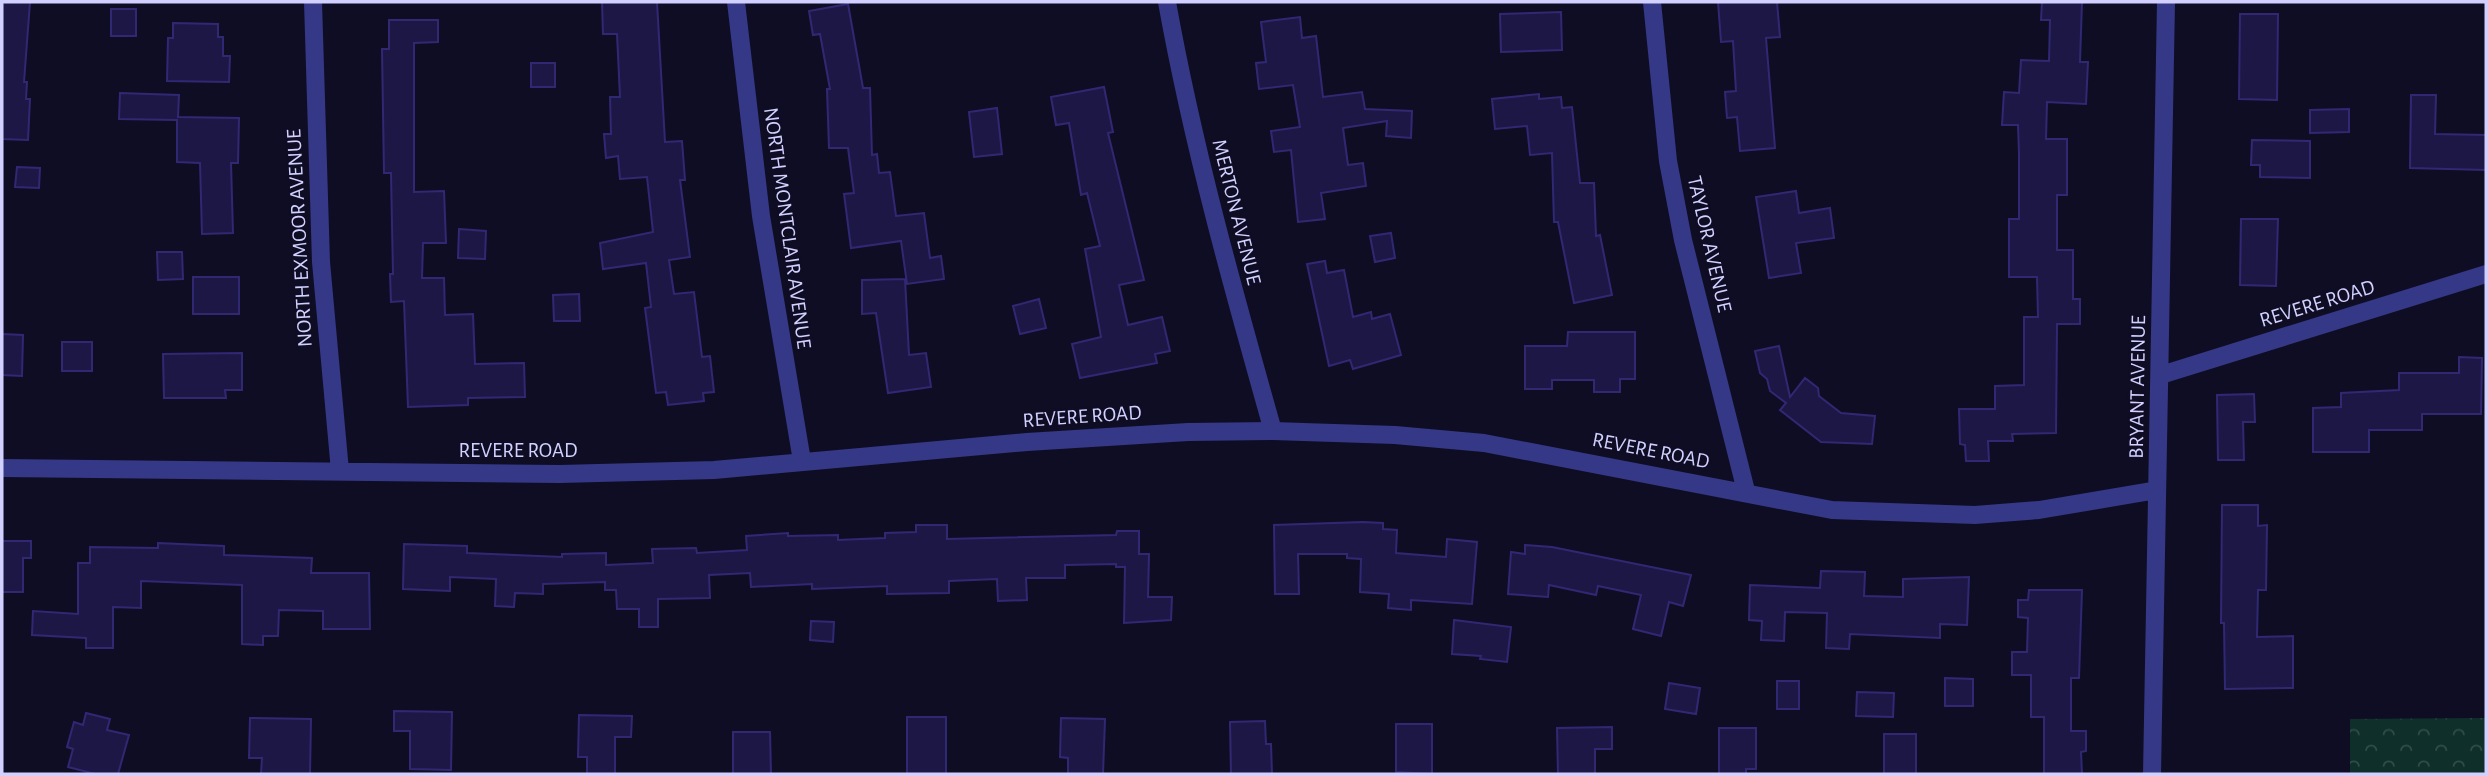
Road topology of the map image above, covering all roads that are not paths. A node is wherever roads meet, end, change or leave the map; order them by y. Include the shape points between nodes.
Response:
1 (313, 2) edge
2 (736, 2) edge
3 (1167, 2) edge
4 (1652, 2) edge
5 (2166, 2) edge
6 (2486, 274) edge
7 (2161, 375) junction
8 (1273, 431) junction
9 (802, 461) junction
10 (2, 468) edge
11 (340, 471) junction
12 (2157, 490) junction
13 (1746, 491) junction
14 (2152, 774) edge

1 - 11 street, NORTH EXMOOR AVENUE via 321,262
2 - 9 street, NORTH MONTCLAIR AVENUE via 761,216
3 - 8 street, MERTON AVENUE via 1213,218
4 - 13 street, TAYLOR AVENUE via 1668,161 1683,240
5 - 7 street, BRYANT AVENUE
6 - 7 street, REVERE ROAD
7 - 12 street, BRYANT AVENUE
8 - 9 street, REVERE ROAD via 1121,436
8 - 13 street, REVERE ROAD via 1484,443
9 - 11 street, REVERE ROAD via 714,470 586,474
10 - 11 street, REVERE ROAD
12 - 13 street, REVERE ROAD via 2039,510 1975,515 1803,507
12 - 14 street, BRYANT AVENUE

